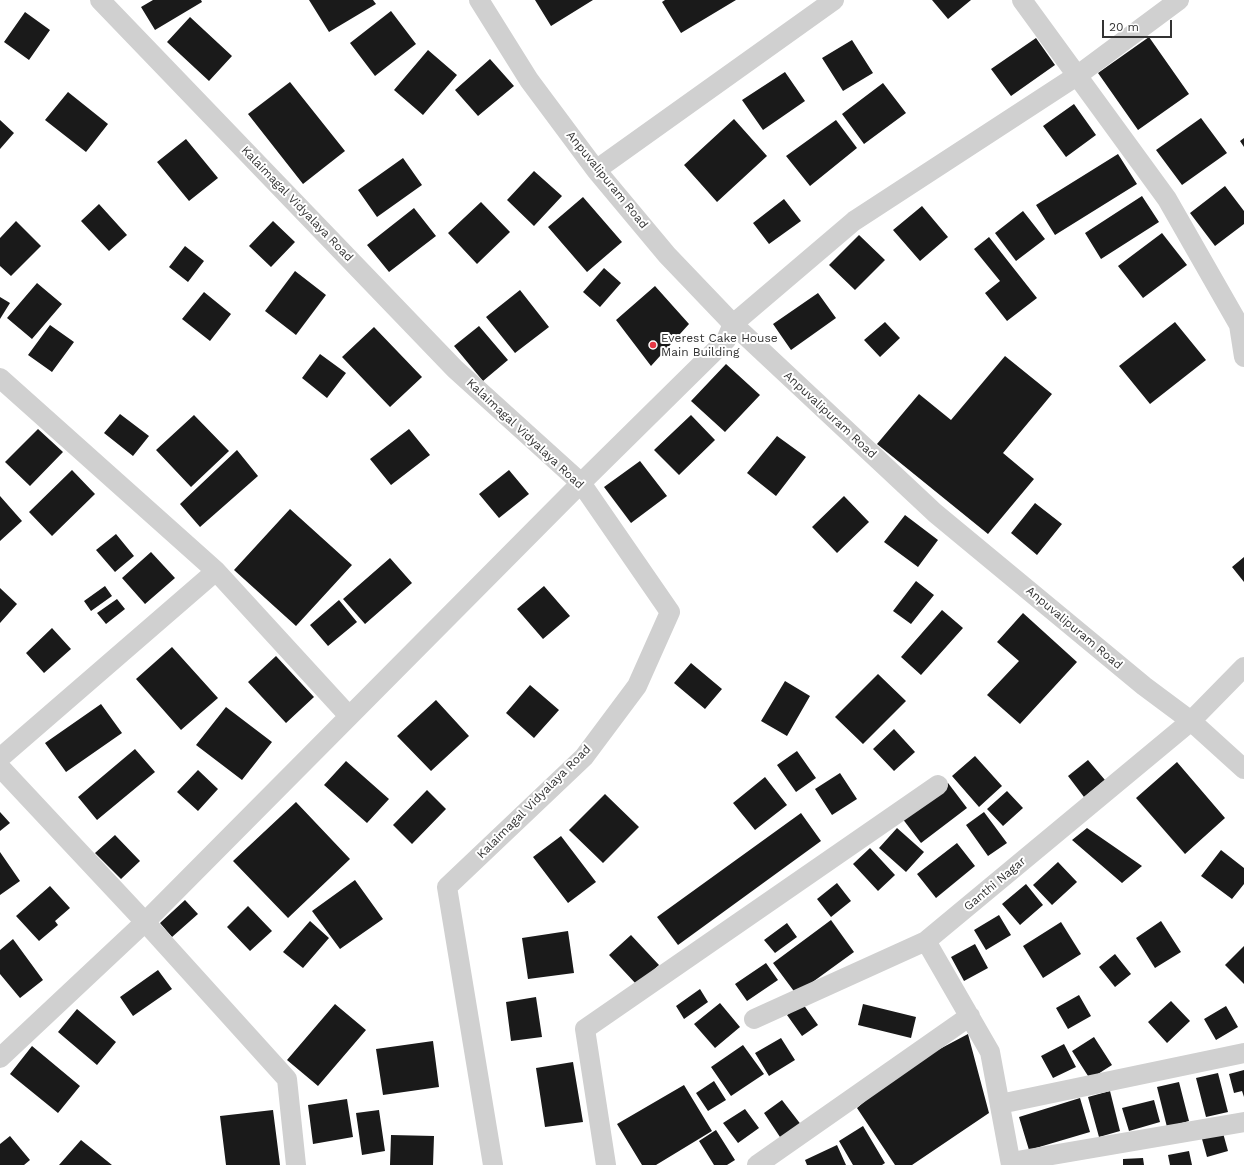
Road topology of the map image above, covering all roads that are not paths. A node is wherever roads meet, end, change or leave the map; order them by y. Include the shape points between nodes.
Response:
1 (100, 0) edge
2 (834, 0) edge
3 (1022, 0) edge
4 (1179, 0) edge
5 (487, 3) edge
6 (1078, 75) junction
7 (596, 170) junction
8 (733, 324) junction
9 (1244, 357) edge
10 (0, 378) edge
11 (581, 483) junction
12 (216, 571) junction
13 (1244, 667) edge
14 (349, 716) junction
15 (1190, 721) junction
16 (0, 758) edge
17 (0, 767) edge
18 (1244, 769) edge
19 (938, 785) dead end
20 (145, 922) junction
21 (926, 941) junction
22 (970, 1016) junction
23 (754, 1019) dead end
24 (1244, 1053) edge
25 (0, 1058) edge
26 (1000, 1104) junction
27 (1244, 1122) edge
28 (1011, 1164) edge
29 (296, 1165) edge
30 (493, 1165) edge
31 (606, 1165) edge
32 (757, 1165) edge

1 - 11 street, Kalaimagal Vidyalaya Road via 455,369
2 - 7 street
3 - 6 street
4 - 6 street
5 - 7 street, Anpuvalipuram Road via 528,80
6 - 8 street via 854,221
6 - 9 street via 1167,199 1239,326
7 - 8 street, Anpuvalipuram Road via 667,255
8 - 11 street via 726,340
8 - 15 street, Anpuvalipuram Road via 935,513
10 - 12 street
11 - 14 street
11 - 30 street, Kalaimagal Vidyalaya Road via 670,612 637,686 584,757 447,887
12 - 14 street
12 - 16 street
13 - 15 street, Ganthi Nagar
14 - 20 street
15 - 18 street, Anpuvalipuram Road
15 - 21 street, Ganthi Nagar
17 - 20 street
19 - 31 street via 585,1029
20 - 25 street
20 - 29 street via 287,1079
21 - 22 street
21 - 23 street, Ganthi Nagar
22 - 26 street via 990,1052
22 - 32 street
24 - 26 street
26 - 28 street
27 - 28 street

